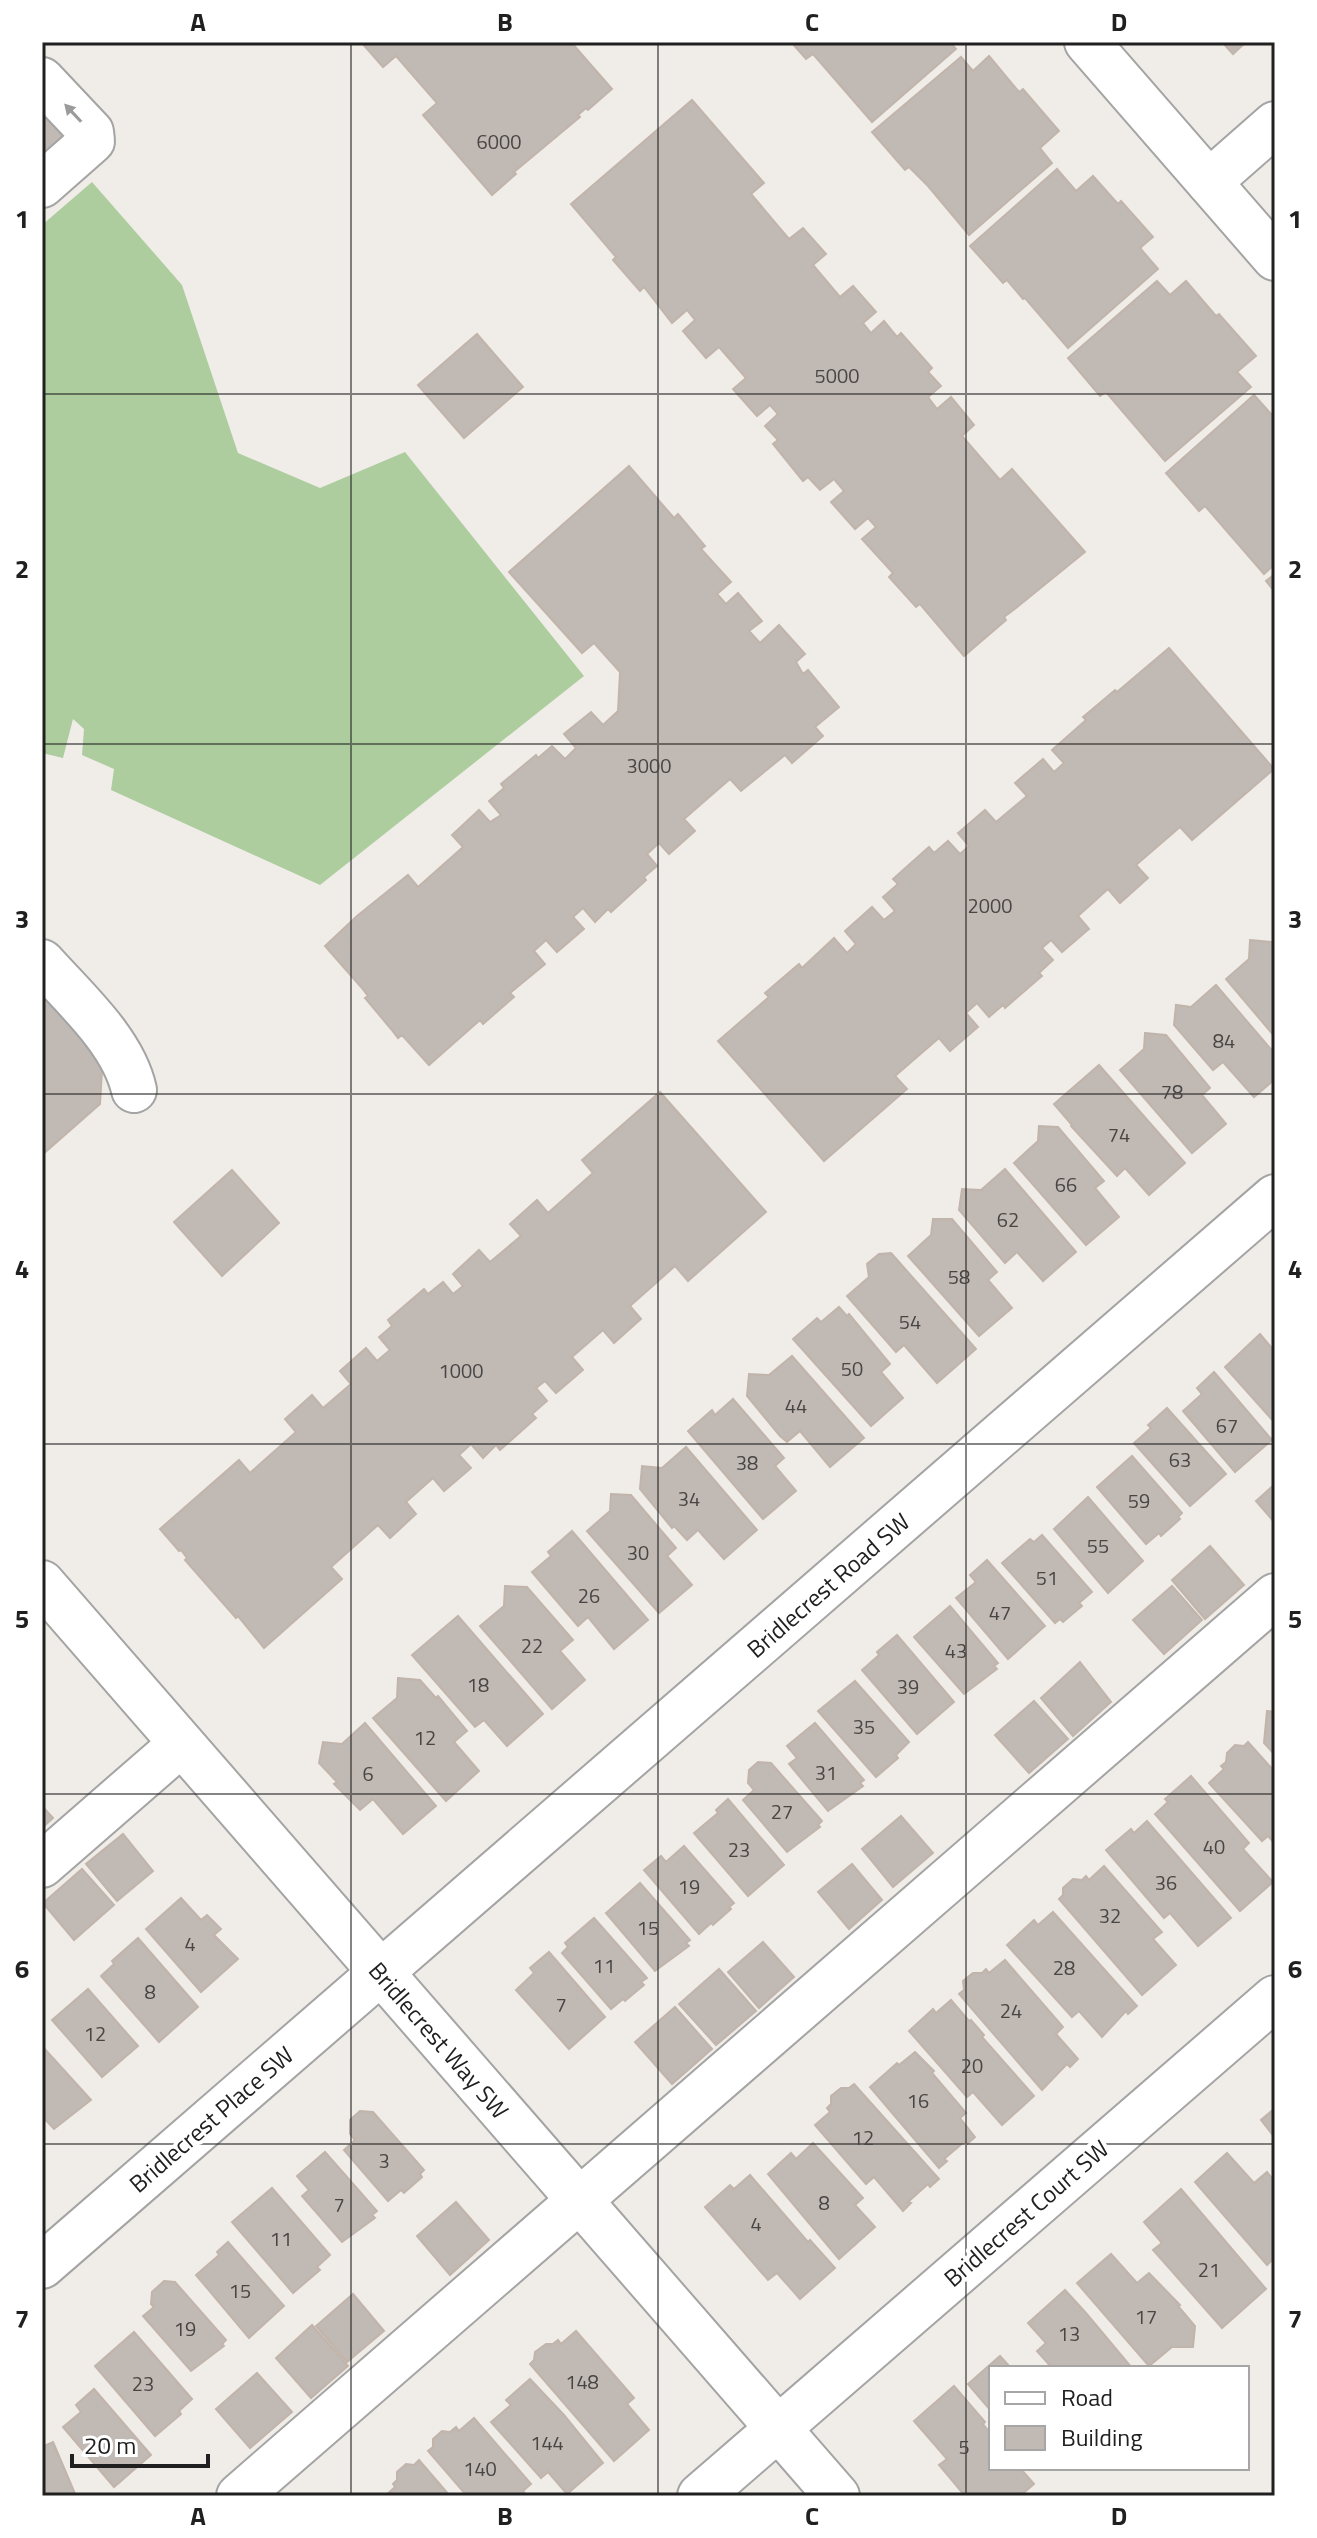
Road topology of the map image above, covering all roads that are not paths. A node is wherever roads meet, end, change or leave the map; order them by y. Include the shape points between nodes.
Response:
1 (1087, 42) edge
2 (42, 80) edge
3 (1275, 124) edge
4 (1209, 182) junction
5 (42, 185) edge
6 (1275, 258) edge
7 (42, 962) edge
8 (134, 1090) dead end
9 (1275, 1197) edge
10 (42, 1583) edge
11 (1275, 1596) edge
12 (181, 1744) junction
13 (42, 1865) edge
14 (380, 1972) junction
15 (1275, 1998) edge
16 (580, 2200) junction
17 (42, 2266) edge
18 (778, 2428) junction
19 (239, 2496) edge
20 (700, 2496) edge
21 (837, 2496) edge

1 - 4 street
5 -> 2 street via 92,141 91,132
3 - 4 street
4 - 6 street
7 - 8 street via 118,1050
9 - 14 street, Bridlecrest Road SW
10 - 12 street, Bridlecrest Way SW
11 - 16 street
12 - 13 street
12 - 14 street, Bridlecrest Way SW
14 - 16 street, Bridlecrest Way SW
14 - 17 street, Bridlecrest Place SW
15 - 18 street, Bridlecrest Court SW
16 - 18 street, Bridlecrest Way SW
16 - 19 street
18 - 20 street, Bridlecrest Court SW
18 - 21 street, Bridlecrest Way SW

